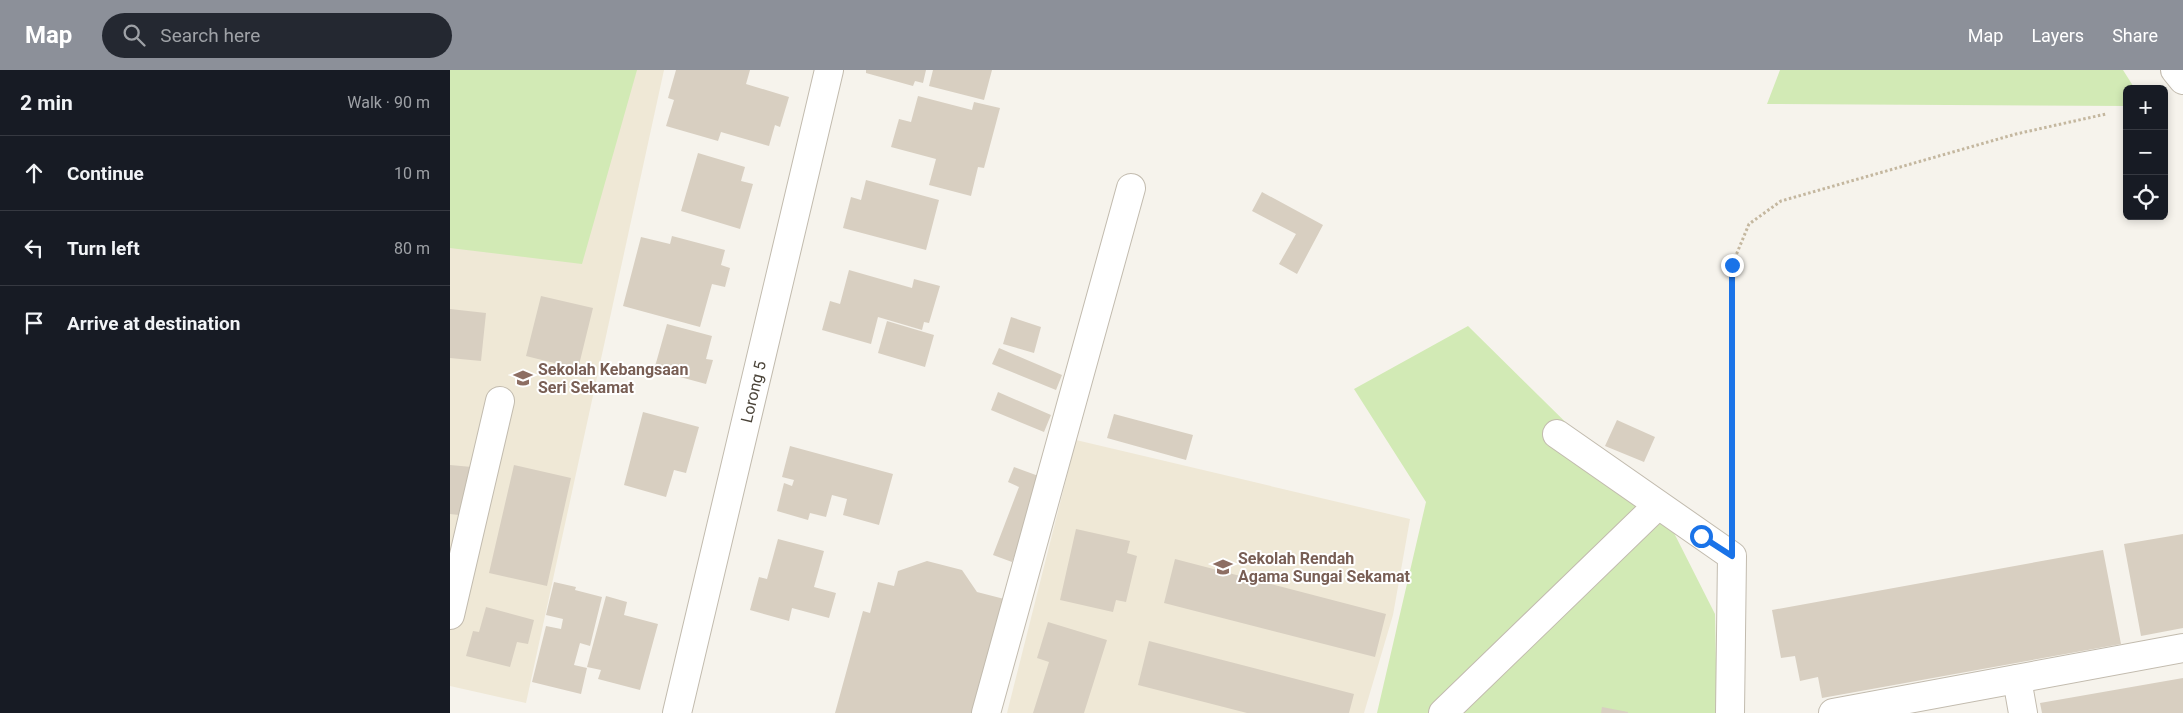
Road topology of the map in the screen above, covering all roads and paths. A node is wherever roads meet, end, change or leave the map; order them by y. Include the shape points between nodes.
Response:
1 (829, 70) edge
2 (2175, 70) edge
3 (2183, 80) edge
4 (2106, 114) dead end
5 (1131, 188) dead end
6 (500, 401) dead end
7 (1557, 434) dead end
8 (1657, 506) junction
9 (1732, 556) junction
10 (450, 615) edge
11 (2183, 648) edge
12 (2017, 679) junction
13 (677, 713) edge
14 (986, 713) edge
15 (1443, 713) edge
16 (1730, 713) edge
17 (1832, 713) edge
18 (2023, 713) edge

1 - 13 street, Lorong 5
2 - 3 street
4 - 9 path via 2016,134 1781,201 1749,224 1732,265
5 - 14 street
6 - 10 street
7 - 8 street
8 - 9 street
8 - 15 street
9 - 16 street
11 - 12 street
12 - 17 street
12 - 18 street

